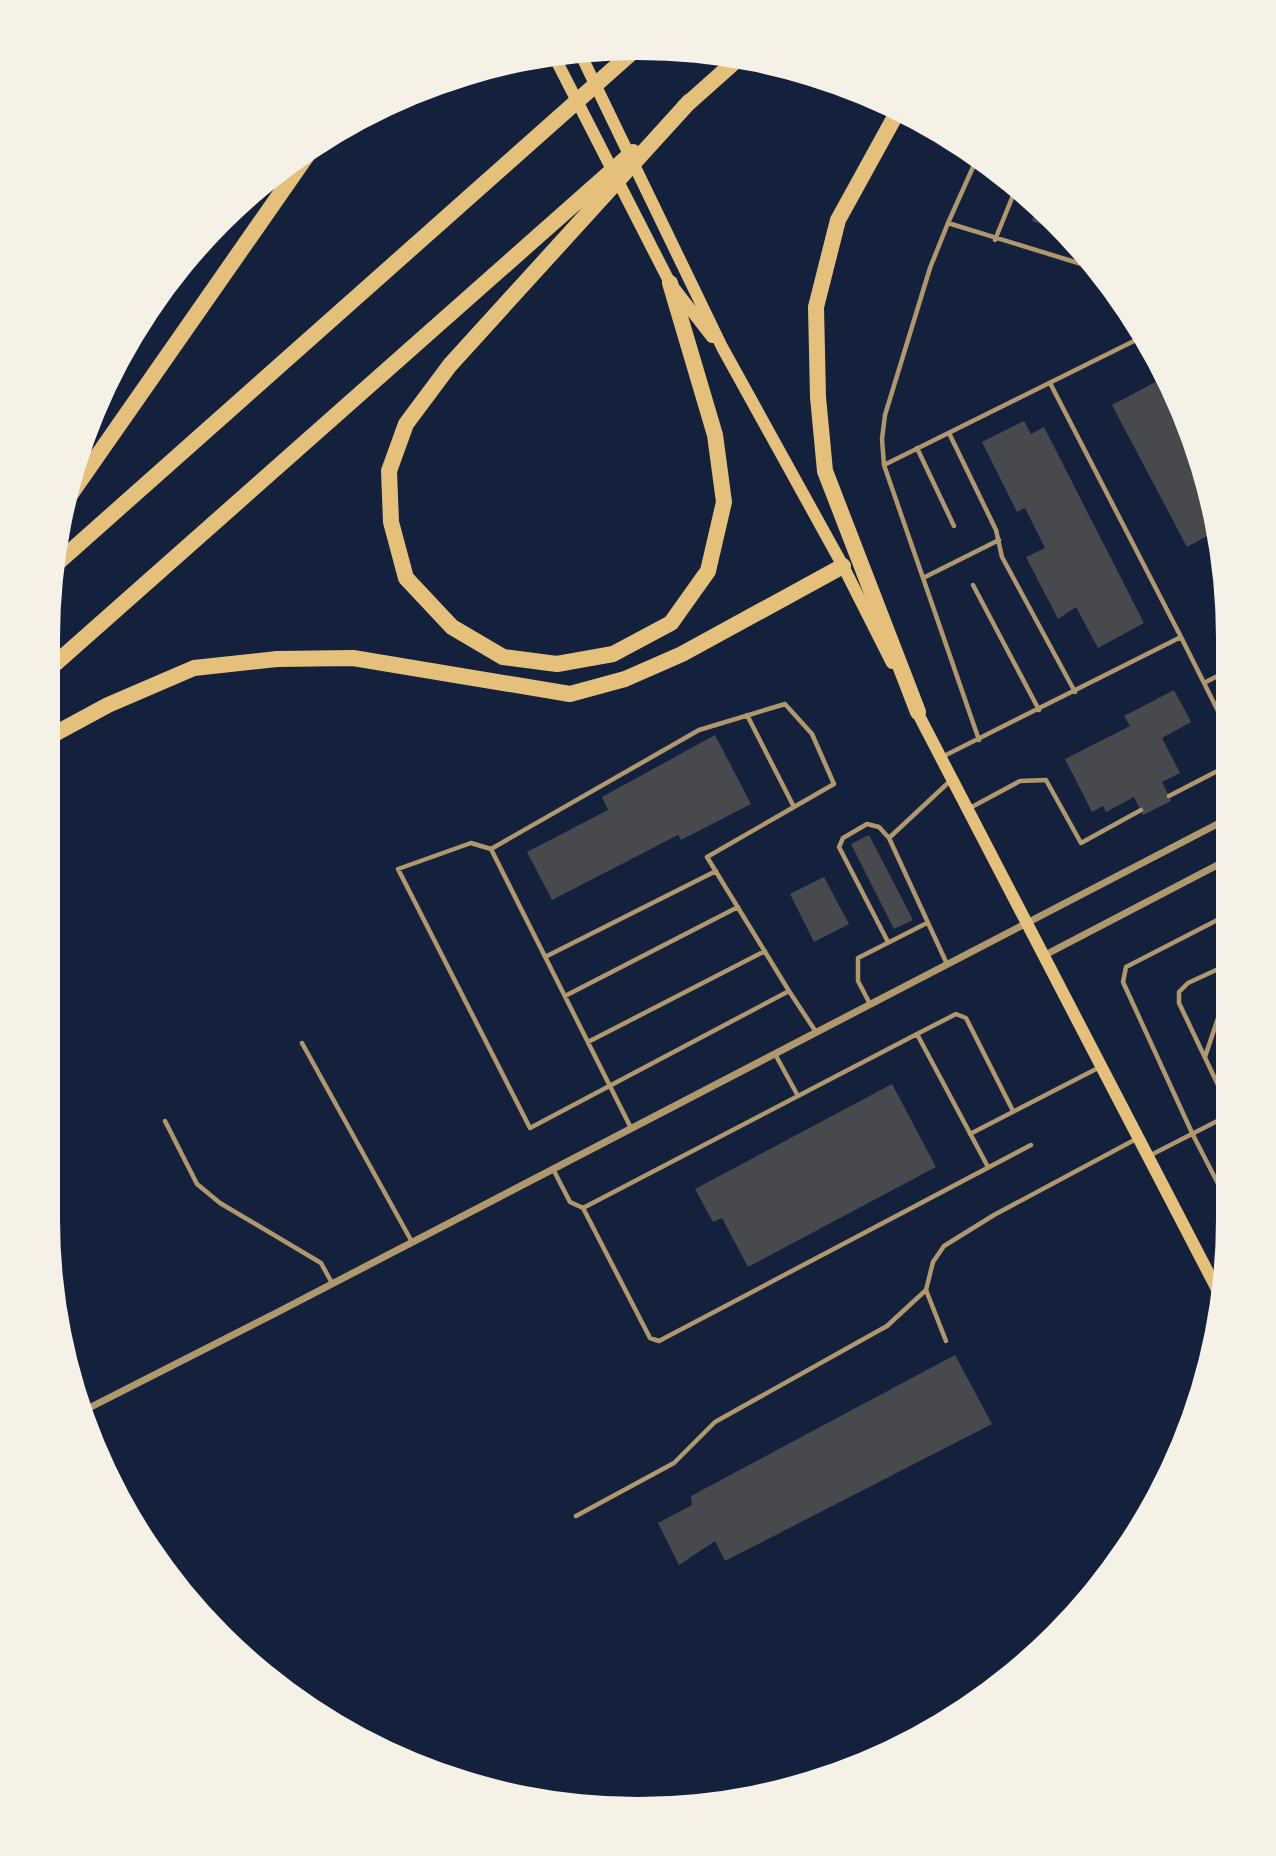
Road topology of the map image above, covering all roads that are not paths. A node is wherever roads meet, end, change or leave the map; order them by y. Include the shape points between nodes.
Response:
1 (623, 60) edge
2 (584, 62) edge
3 (559, 65) edge
4 (729, 67) edge
5 (690, 101) junction
6 (894, 119) edge
7 (973, 167) edge
8 (295, 173) edge
9 (1012, 197) edge
10 (948, 223) junction
11 (995, 240) junction
12 (1078, 263) edge
13 (670, 283) junction
14 (1134, 341) edge
15 (722, 347) junction
16 (1050, 383) junction
17 (949, 433) junction
18 (917, 449) junction
19 (884, 465) junction
20 (82, 478) edge
21 (954, 526) dead end
22 (999, 540) junction
23 (65, 556) edge
24 (843, 566) junction
25 (923, 578) junction
26 (973, 585) dead end
27 (1181, 637) junction
28 (60, 659) edge
29 (1216, 677) edge
30 (1204, 683) junction
31 (1075, 692) junction
32 (1216, 707) edge
33 (1039, 710) junction
34 (918, 712) junction
35 (747, 715) junction
36 (60, 731) edge
37 (979, 740) junction
38 (941, 757) junction
39 (1216, 772) edge
40 (953, 779) junction
41 (1169, 796) dead end
42 (794, 807) junction
43 (968, 809) junction
44 (1141, 810) dead end
45 (1216, 825) edge
46 (889, 838) junction
47 (491, 849) junction
48 (1216, 866) edge
49 (716, 871) junction
50 (737, 907) junction
51 (1216, 921) edge
52 (1028, 922) junction
53 (927, 923) junction
54 (888, 942) junction
55 (765, 951) junction
56 (1045, 956) junction
57 (545, 957) junction
58 (947, 964) junction
59 (1216, 970) edge
60 (789, 991) junction
61 (565, 996) junction
62 (870, 1004) junction
63 (1216, 1025) edge
64 (816, 1032) junction
65 (917, 1034) junction
66 (588, 1042) junction
67 (302, 1043) dead end
68 (775, 1054) junction
69 (1205, 1058) junction
70 (1102, 1066) junction
71 (1216, 1081) edge
72 (610, 1086) junction
73 (798, 1096) junction
74 (1013, 1111) junction
75 (165, 1121) dead end
76 (1216, 1122) edge
77 (632, 1128) junction
78 (970, 1134) junction
79 (1193, 1135) junction
80 (1139, 1138) junction
81 (1031, 1145) dead end
82 (1149, 1156) junction
83 (988, 1167) junction
84 (553, 1169) junction
85 (1216, 1180) edge
86 (583, 1208) junction
87 (412, 1242) junction
88 (1213, 1281) edge
89 (332, 1284) junction
90 (926, 1290) junction
91 (946, 1342) dead end
92 (91, 1407) edge
93 (576, 1516) dead end

1 - 23 highway
2 - 15 main road
3 - 13 main road
4 - 5 highway
5 - 13 highway via 450,365 406,424 390,471 391,522 406,578 452,627 503,657 557,664 613,654 671,623 708,571 724,502 715,435
5 - 28 highway
6 - 34 highway via 838,219 816,307 818,397 825,471
7 - 10 lane
8 - 20 highway
9 - 11 lane
10 - 11 lane
10 - 19 lane via 885,415
11 - 12 lane
13 - 15 main road
14 - 16 lane
15 - 24 main road
16 - 17 lane
16 - 27 lane
17 - 18 lane
17 - 22 lane
18 - 19 lane
18 - 21 lane
19 - 25 lane
22 - 25 lane
22 - 31 lane via 1002,557
24 - 34 main road
24 - 36 highway via 682,654 625,679 570,694 353,658 277,659 194,668
25 - 37 lane
26 - 33 lane
27 - 30 lane
27 - 31 lane
29 - 30 lane
30 - 32 lane
31 - 33 lane
33 - 37 lane
34 - 38 main road
35 - 42 lane
35 - 42 lane via 785,704 812,734 834,784
35 - 47 lane via 699,730
37 - 38 lane
38 - 40 main road
39 - 41 lane
40 - 43 main road
40 - 46 lane
42 - 49 lane via 707,857
43 - 44 lane via 1020,781 1046,780 1081,844
43 - 52 main road
45 - 52 street
46 - 53 lane
46 - 54 lane via 879,827 867,824 843,838 839,847
47 - 57 lane
47 - 72 lane via 471,842 398,869 530,1128
48 - 56 street
49 - 50 lane
49 - 57 lane
50 - 55 lane
50 - 61 lane
51 - 79 lane via 1126,967 1123,982
52 - 56 main road
52 - 58 street
53 - 54 lane
53 - 58 lane
54 - 62 lane via 858,958 858,981
55 - 60 lane
55 - 66 lane
56 - 70 main road
57 - 61 lane
58 - 62 street
59 - 69 lane via 1179,992
60 - 64 lane
60 - 72 lane
61 - 66 lane
62 - 64 street
63 - 69 lane
64 - 68 street
65 - 73 lane
65 - 74 lane via 956,1014 966,1017
65 - 78 lane
66 - 72 lane
67 - 87 lane
68 - 73 lane
68 - 77 street
69 - 71 lane
70 - 74 lane
70 - 80 main road
72 - 77 lane
73 - 86 lane
74 - 78 lane
75 - 89 lane via 197,1184 220,1203 321,1263
76 - 79 lane
77 - 84 street
78 - 83 lane
79 - 82 lane
79 - 85 lane
80 - 82 main road
80 - 90 lane via 954,1238 933,1262
81 - 83 lane
82 - 88 main road
83 - 86 lane via 659,1341 650,1338
84 - 86 lane via 570,1202
84 - 87 street
87 - 89 street
89 - 92 street
90 - 91 lane
90 - 93 lane via 887,1326 715,1422 674,1463

